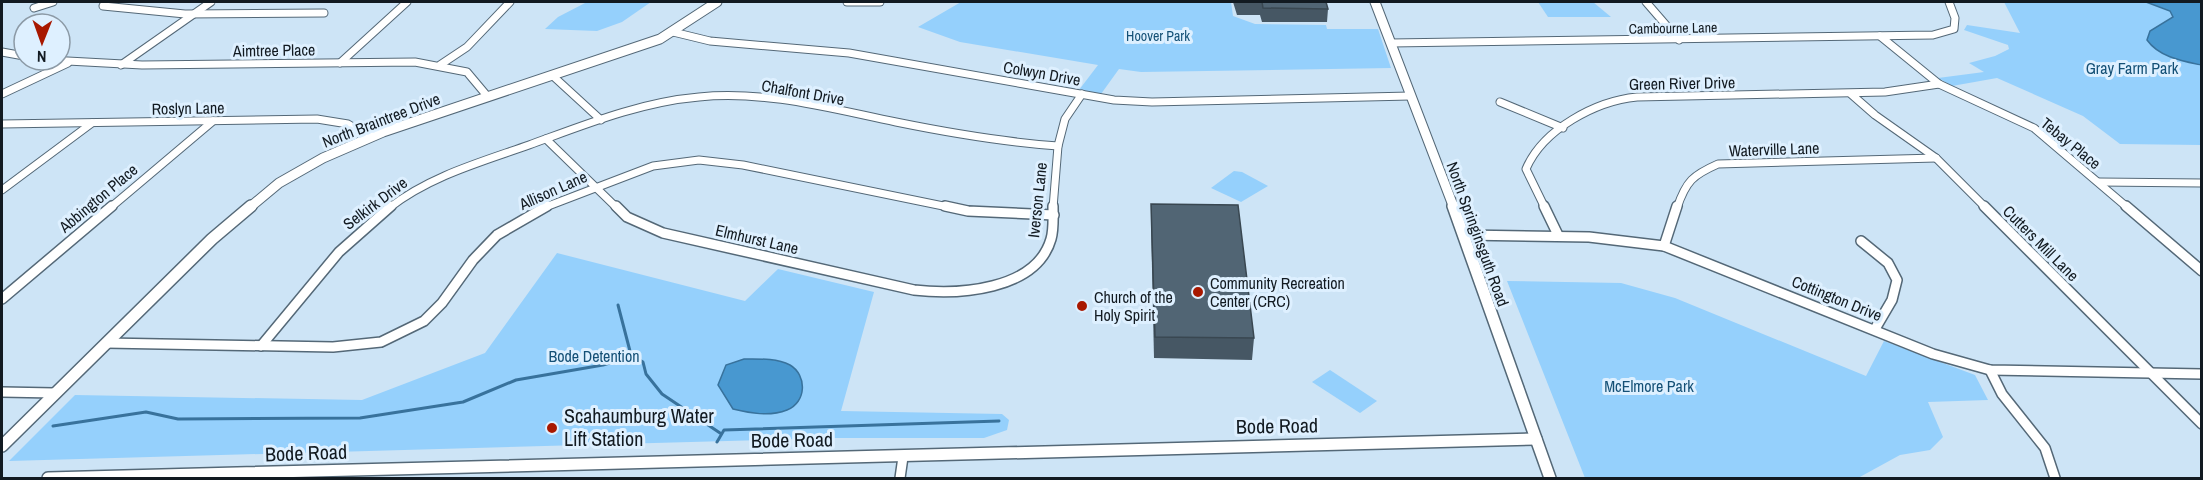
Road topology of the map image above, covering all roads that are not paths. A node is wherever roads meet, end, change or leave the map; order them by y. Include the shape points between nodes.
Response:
1 (52, 2) edge
2 (212, 2) edge
3 (407, 2) edge
4 (510, 2) edge
5 (717, 2) edge
6 (847, 2) edge
7 (880, 2) edge
8 (1375, 2) edge
9 (1646, 2) edge
10 (1948, 2) edge
11 (103, 6) dead end
12 (34, 8) dead end
13 (324, 14) dead end
14 (191, 15) junction
15 (673, 32) junction
16 (1880, 36) junction
17 (1679, 40) junction
18 (1390, 42) junction
19 (72, 62) edge
20 (340, 63) junction
21 (440, 64) junction
22 (121, 65) junction
23 (47, 72) edge
24 (553, 76) junction
25 (1939, 84) junction
26 (2, 94) edge
27 (1082, 94) junction
28 (1851, 94) junction
29 (1410, 96) junction
30 (488, 97) junction
31 (1500, 102) dead end
32 (601, 120) junction
33 (213, 121) junction
34 (93, 123) junction
35 (2, 124) edge
36 (1563, 129) junction
37 (370, 137) junction
38 (546, 139) junction
39 (1058, 146) junction
40 (1936, 158) junction
41 (2099, 183) junction
42 (2202, 183) edge
43 (594, 188) junction
44 (2, 190) edge
45 (1054, 215) junction
46 (1464, 235) junction
47 (1558, 235) junction
48 (1861, 241) dead end
49 (1664, 246) junction
50 (2202, 271) edge
51 (993, 285) joint
52 (2, 298) edge
53 (1875, 329) junction
54 (106, 343) junction
55 (261, 346) junction
56 (1990, 370) junction
57 (2150, 373) junction
58 (2202, 374) edge
59 (2, 392) edge
60 (54, 393) junction
61 (2202, 424) edge
62 (1536, 440) junction
63 (2, 446) edge
64 (903, 457) junction
65 (48, 478) edge
66 (900, 478) edge
67 (1550, 478) edge
68 (2055, 478) edge

1 - 12 street
2 - 14 street
3 - 20 street
4 - 21 street via 467,47
5 - 15 street, North Braintree Drive
6 - 7 street
8 - 18 street, North Springinsguth Road
9 - 17 street
10 - 16 street, Cambourne Lane via 1955,18 1954,29 1936,35
11 - 14 street
13 - 14 street
14 - 22 street
15 - 24 street, North Braintree Drive via 630,51
15 - 27 street, Colwyn Drive via 710,41 849,52
16 - 17 street, Cambourne Lane
16 - 25 street, Tebay Place
17 - 18 street, Cambourne Lane
18 - 29 street, North Springinsguth Road
19 - 22 street, Aimtree Place
20 - 21 street, Aimtree Place
20 - 22 street, Aimtree Place
21 - 30 street, Aimtree Place via 467,72
23 - 26 street
24 - 30 street, North Braintree Drive
24 - 32 street
25 - 28 street, Green River Drive
25 - 41 street, Tebay Place via 2034,128
27 - 29 street, Colwyn Drive via 1152,102
27 - 39 street, Iverson Lane via 1065,119
28 - 36 street, Green River Drive via 1621,98 1594,107
28 - 40 street, Cutters Mill Lane
29 - 46 street, North Springinsguth Road
30 - 37 street, North Braintree Drive
31 - 36 street
32 - 38 street, Chalfont Drive
32 - 39 street, Chalfont Drive via 675,99 745,96 985,140
33 - 34 street, Roslyn Lane
33 - 37 street, Roslyn Lane via 328,120 348,124
33 - 52 street, Abbington Place
34 - 35 street, Roslyn Lane
34 - 44 street
36 - 47 street, Green River Drive via 1533,152 1526,169
37 - 54 street, North Braintree Drive via 270,190 212,239
38 - 43 street, Elmhurst Lane
38 - 55 street, Selkirk Drive via 443,177 394,204 350,241
39 - 45 street, Iverson Lane
40 - 49 street, Waterville Lane via 1718,164 1694,175 1682,193
40 - 57 street, Cutters Mill Lane
41 - 42 street
41 - 50 street, Tebay Place
43 - 45 street, Allison Lane via 653,166 699,160 743,165 968,212
43 - 51 street, Elmhurst Lane via 627,217 663,233 923,292 958,292
43 - 55 street, Allison Lane via 540,209 497,235 473,260 435,312 396,336 360,346
45 - 51 street, Iverson Lane via 1052,238 1038,260 1017,276
46 - 47 street, Cottington Drive
46 - 62 street, North Springinsguth Road
47 - 49 street, Cottington Drive
48 - 53 street via 1885,258 1899,277 1898,291
49 - 53 street, Cottington Drive
53 - 56 street, Cottington Drive via 1933,354
54 - 55 street, Allison Lane
54 - 60 street, North Braintree Drive
56 - 57 street, Cottington Drive
56 - 68 street via 2002,394 2045,448
57 - 58 street, Cottington Drive
57 - 61 street, Cutters Mill Lane
59 - 60 street
60 - 63 street, North Braintree Drive
62 - 64 street, Bode Road
62 - 67 street, North Springinsguth Road
64 - 65 street, Bode Road
64 - 66 street

